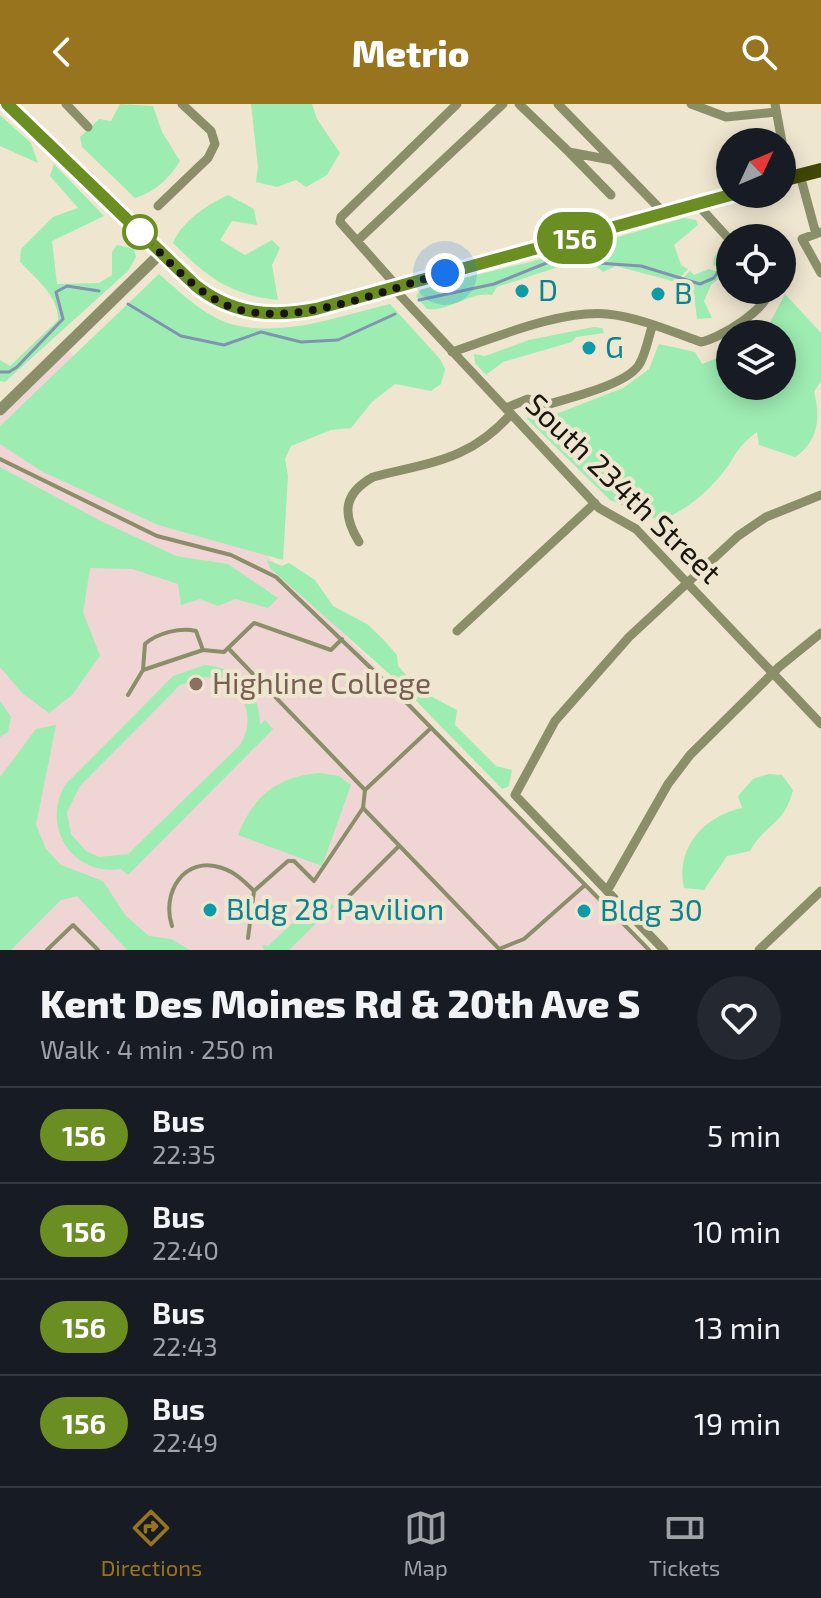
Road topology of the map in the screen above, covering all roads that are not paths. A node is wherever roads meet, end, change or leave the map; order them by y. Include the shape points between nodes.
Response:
1 (7, 104) edge
2 (66, 104) edge
3 (182, 104) edge
4 (457, 104) edge
5 (503, 104) edge
6 (519, 104) edge
7 (558, 104) edge
8 (691, 104) edge
9 (776, 108) edge
10 (88, 127) dead end
11 (780, 128) edge
12 (569, 152) junction
13 (613, 161) junction
14 (821, 170) edge
15 (796, 176) edge
16 (796, 190) edge
17 (611, 195) dead end
18 (716, 199) edge
19 (697, 204) junction
20 (158, 206) dead end
21 (664, 213) junction
22 (716, 225) edge
23 (818, 233) edge
24 (357, 241) junction
25 (161, 253) junction
26 (821, 273) edge
27 (395, 287) junction
28 (763, 304) edge
29 (652, 327) junction
30 (452, 352) junction
31 (0, 410) edge
32 (509, 411) junction
33 (0, 459) edge
34 (821, 495) edge
35 (595, 503) junction
36 (359, 542) dead end
37 (687, 583) junction
38 (457, 631) dead end
39 (821, 633) edge
40 (342, 639) junction
41 (228, 648) junction
42 (203, 650) junction
43 (143, 670) junction
44 (772, 673) junction
45 (128, 695) dead end
46 (821, 724) edge
47 (431, 728) junction
48 (365, 790) junction
49 (363, 808) junction
50 (399, 846) junction
51 (585, 885) junction
52 (254, 891) junction
53 (607, 891) junction
54 (821, 891) edge
55 (337, 908) dead end
56 (172, 926) dead end
57 (248, 938) dead end
58 (47, 950) edge
59 (98, 950) edge
60 (649, 950) edge
61 (664, 950) edge
62 (759, 950) edge

1 - 25 main road
2 - 10 street
3 - 20 street via 211,131 215,144 207,159
4 - 24 street, South 234th Street via 340,220
5 - 24 street
6 - 12 street
7 - 13 street
8 - 9 street via 726,117
9 - 11 street
12 - 13 street
12 - 17 street
13 - 21 street
14 - 15 main road
16 - 23 street
18 - 19 main road
19 - 21 main road
19 - 22 street
21 - 27 main road
23 - 26 street via 802,239
24 - 27 street, South 234th Street
25 - 27 main road via 212,297 256,313 301,312
25 - 31 street
27 - 30 street, South 234th Street
28 - 29 street via 711,341
29 - 30 street via 622,316 582,315
29 - 32 street via 634,372 543,406 528,399
30 - 32 street, South 234th Street
32 - 35 street, South 234th Street
32 - 36 street via 492,434 467,452 359,485 346,512
33 - 40 lane via 157,536 257,566 295,593
34 - 37 street via 754,524
35 - 37 street, South 234th Street via 636,529
35 - 38 street
37 - 44 street, South 234th Street
37 - 53 street via 572,699 540,745 515,795
39 - 44 street
40 - 41 lane via 331,650 259,622
40 - 47 lane
41 - 42 lane
41 - 48 lane
42 - 43 lane
42 - 43 lane via 196,631 186,628 150,639
43 - 45 lane
44 - 46 street, South 234th Street
44 - 53 street via 678,769
47 - 48 lane
47 - 51 lane
48 - 49 lane
49 - 50 lane
49 - 52 lane via 314,881 288,861
50 - 51 lane via 499,949 524,939
50 - 55 lane
51 - 60 lane
52 - 56 lane via 223,868 187,872 169,893
52 - 57 lane
53 - 61 street
54 - 62 street
58 - 59 lane via 73,925

